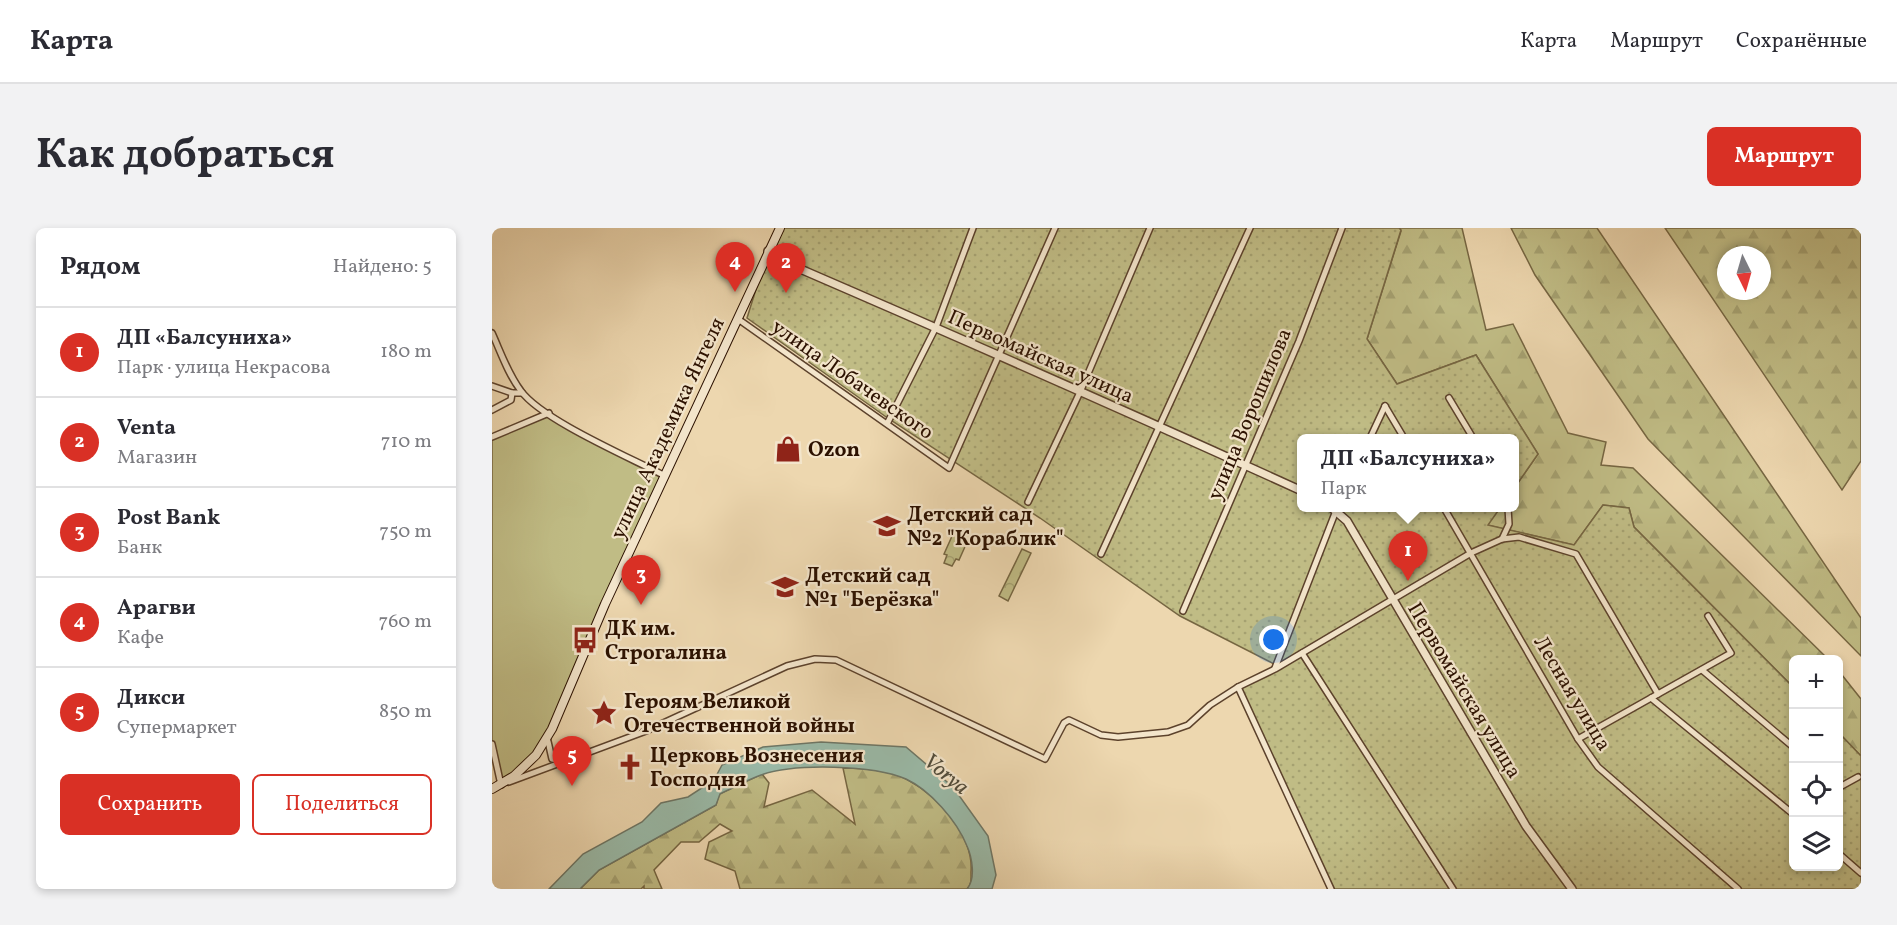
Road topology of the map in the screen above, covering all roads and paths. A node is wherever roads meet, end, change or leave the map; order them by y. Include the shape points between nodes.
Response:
1 (780, 228) edge
2 (973, 228) edge
3 (1055, 228) edge
4 (1150, 228) edge
5 (1250, 228) edge
6 (1341, 228) edge
7 (768, 251) junction
8 (738, 319) junction
9 (936, 327) junction
10 (492, 333) edge
11 (998, 355) junction
12 (492, 386) edge
13 (1082, 390) junction
14 (512, 393) junction
15 (522, 393) junction
16 (1449, 398) dead end
17 (492, 410) edge
18 (549, 413) junction
19 (888, 422) junction
20 (1159, 428) junction
21 (1372, 434) edge
22 (1402, 434) edge
23 (1471, 434) edge
24 (492, 437) edge
25 (1244, 467) junction
26 (665, 476) junction
27 (1297, 489) edge
28 (1028, 502) dead end
29 (1334, 512) edge
30 (1339, 512) edge
31 (1447, 512) edge
32 (1508, 512) edge
33 (1502, 539) junction
34 (1471, 553) junction
35 (1101, 554) dead end
36 (1391, 599) junction
37 (1183, 611) dead end
38 (1708, 616) dead end
39 (1302, 653) junction
40 (1275, 669) junction
41 (1702, 670) junction
42 (1238, 687) junction
43 (1658, 694) junction
44 (1651, 698) junction
45 (547, 736) junction
46 (1578, 739) junction
47 (1789, 743) edge
48 (492, 744) edge
49 (563, 761) junction
50 (1858, 777) dead end
51 (1843, 786) edge
52 (496, 787) edge
53 (1789, 811) edge
54 (1843, 857) edge
55 (1861, 873) edge
56 (1331, 889) edge
57 (1453, 889) edge
58 (1572, 889) edge
59 (1738, 889) edge

1 - 7 main road, улица Академика Янгеля
2 - 9 street
3 - 11 street
4 - 13 street
5 - 20 street
6 - 25 street, улица Ворошилова via 1299,341
7 - 8 main road, улица Академика Янгеля
7 - 9 street, Первомайская улица
8 - 19 street, улица Лобачевского
8 - 26 main road, улица Академика Янгеля
9 - 11 street, Первомайская улица
9 - 19 street
10 - 15 street
11 - 13 street, Первомайская улица
11 - 19 street, улица Лобачевского via 949,468
12 - 14 street
13 - 20 street, Первомайская улица
13 - 28 street
14 - 15 street
14 - 17 street via 511,400
15 - 18 street
16 - 23 street
18 - 24 street
18 - 26 street
20 - 25 street, Первомайская улица
20 - 35 street
21 - 22 street via 1385,406
25 - 27 street, Первомайская улица
25 - 37 street, улица Ворошилова
26 - 45 main road, улица Академика Янгеля
29 - 40 street
30 - 36 street, Первомайская улица
31 - 34 street, Лесная улица
32 - 33 street via 1509,525
33 - 34 street
33 - 43 street via 1519,537 1576,554
34 - 36 street
34 - 46 street, Лесная улица
36 - 39 street
36 - 58 street, Первомайская улица via 1526,826
38 - 41 street via 1731,653
39 - 40 street
39 - 57 street
40 - 42 street
41 - 43 street
41 - 47 street
42 - 49 street via 1188,724 1168,732 1106,736 1066,721 1045,759 836,660 815,659 787,666 646,731
42 - 56 street
43 - 44 street
44 - 46 street
44 - 53 street
45 - 49 street via 552,759
45 - 52 main road, улица Академика Янгеля via 536,755
46 - 59 street, Лесная улица via 1598,766
48 - 52 street
49 - 52 street
50 - 51 street
54 - 55 street

